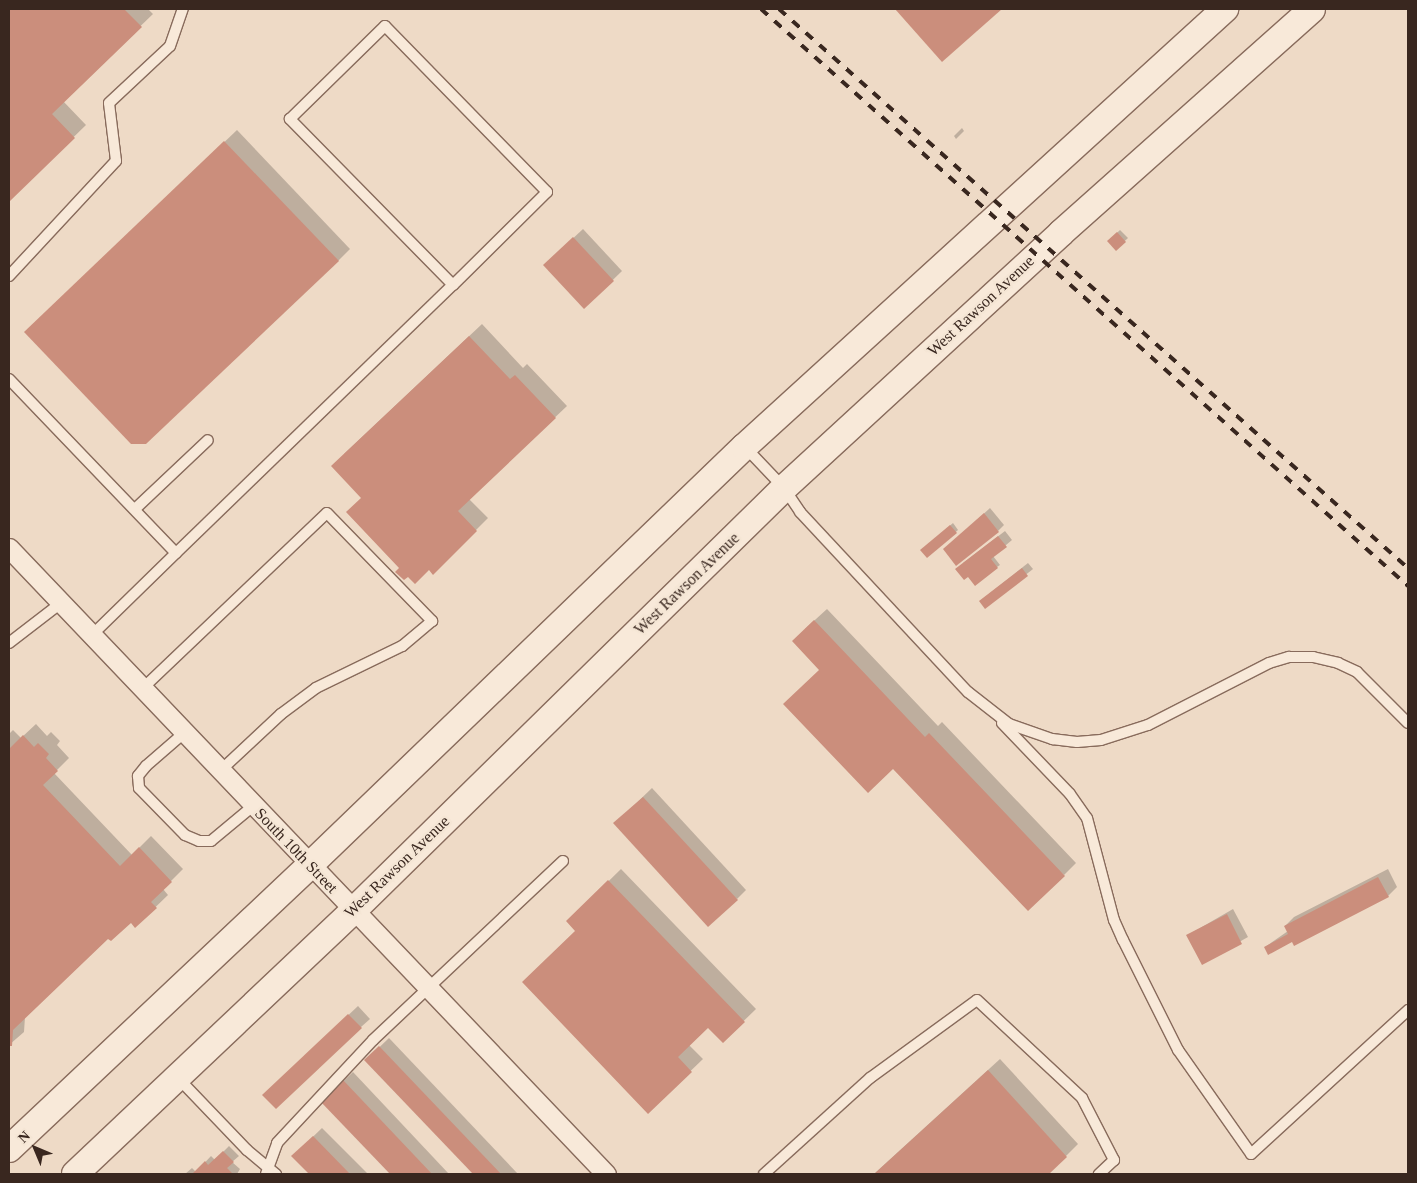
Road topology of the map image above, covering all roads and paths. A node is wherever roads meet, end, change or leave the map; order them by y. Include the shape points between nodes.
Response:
1 (183, 9) edge
2 (1225, 9) edge
3 (1312, 9) edge
4 (9, 276) edge
5 (453, 285) junction
6 (9, 379) edge
7 (208, 440) dead end
8 (744, 447) junction
9 (784, 488) junction
10 (135, 509) junction
11 (9, 548) edge
12 (176, 553) junction
13 (61, 603) junction
14 (92, 635) junction
15 (9, 644) edge
16 (142, 689) junction
17 (990, 711) junction
18 (1408, 723) edge
19 (184, 733) junction
20 (220, 771) junction
21 (253, 806) junction
22 (563, 861) dead end
23 (310, 865) junction
24 (354, 910) junction
25 (429, 989) junction
26 (1408, 1010) edge
27 (178, 1077) junction
28 (9, 1149) edge
29 (270, 1173) edge
30 (75, 1174) edge
31 (606, 1174) edge
32 (764, 1174) edge
33 (1099, 1174) edge

1 - 4 lane via 170,46 109,104 116,161
2 - 8 main road
3 - 9 main road, West Rawson Avenue
5 - 5 lane via 290,119 385,26 547,192
5 - 12 lane
6 - 10 lane
7 - 10 lane
8 - 9 lane
8 - 23 main road
9 - 17 lane via 800,512
9 - 24 main road, West Rawson Avenue
10 - 12 lane
11 - 13 street, South 10th Street
12 - 14 lane
13 - 14 street, South 10th Street
13 - 15 lane
14 - 16 street, South 10th Street
16 - 19 street, South 10th Street
16 - 20 lane via 327,513 432,621 402,646 316,688 281,714
17 - 18 lane via 1009,724 1052,739 1101,740 1148,725 1269,663 1289,657 1313,657 1357,672
17 - 26 lane via 1070,794 1087,818 1122,940 1178,1050 1251,1154
19 - 20 street, South 10th Street
19 - 21 lane via 146,766 138,776 139,788 185,835 199,840 212,841
20 - 21 street, South 10th Street
21 - 23 street, South 10th Street
22 - 25 lane
23 - 24 street, South 10th Street
23 - 28 main road
24 - 25 street, South 10th Street
24 - 27 main road, West Rawson Avenue
25 - 29 lane via 373,1040 277,1143
25 - 31 street, South 10th Street
27 - 29 lane
27 - 30 main road, West Rawson Avenue
32 - 33 lane via 870,1078 977,1000 1082,1098 1114,1160

